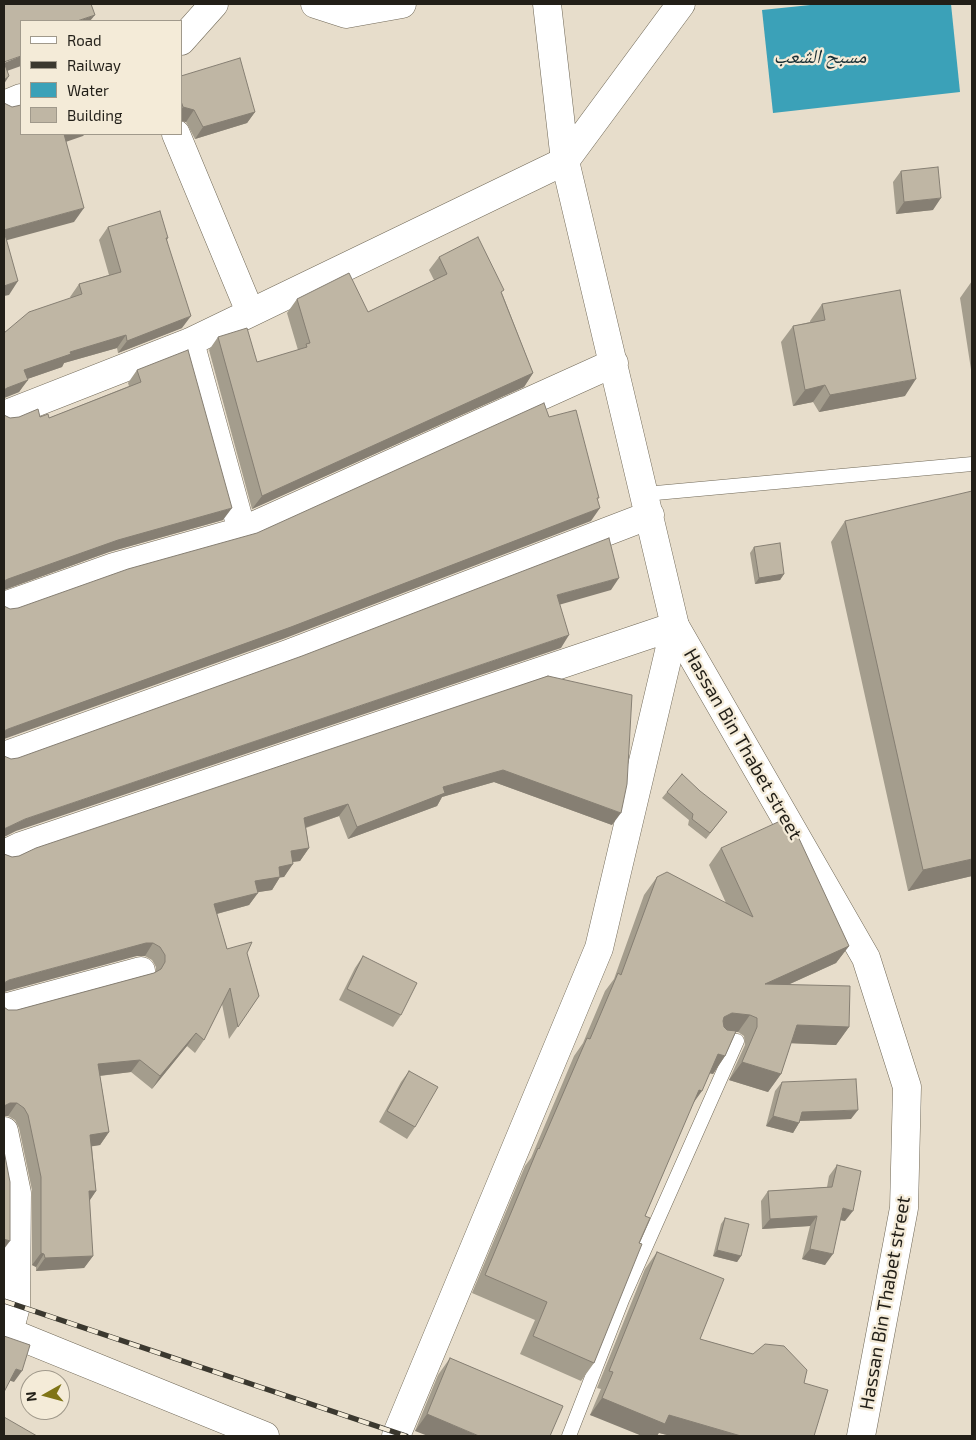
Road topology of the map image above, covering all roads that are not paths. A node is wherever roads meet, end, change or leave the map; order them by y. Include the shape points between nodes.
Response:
1 (214, 4) edge
2 (316, 4) edge
3 (402, 4) edge
4 (547, 4) edge
5 (680, 4) edge
6 (182, 40) edge
7 (20, 98) edge
8 (4, 105) edge
9 (176, 135) edge
10 (565, 160) junction
11 (250, 312) junction
12 (190, 342) junction
13 (614, 363) junction
14 (4, 415) edge
15 (972, 464) edge
16 (647, 505) junction
17 (242, 531) junction
18 (4, 606) edge
19 (675, 626) junction
20 (4, 756) edge
21 (4, 854) edge
22 (141, 972) dead end
23 (4, 1008) edge
24 (719, 1040) edge
25 (4, 1131) edge
26 (7, 1331) edge
27 (265, 1436) edge
28 (396, 1436) edge
29 (569, 1436) edge
30 (861, 1436) edge

1 - 6 street
2 - 3 street via 346,14
4 - 10 street
5 - 10 street
7 - 8 street
9 - 11 street
10 - 11 street
10 - 13 street
11 - 12 street
12 - 14 street
12 - 17 street
13 - 16 street
13 - 17 street
15 - 16 lane
16 - 19 street
16 - 20 street via 288,654
17 - 18 street via 114,567
19 - 21 street
19 - 28 street via 599,948
19 - 30 street, Hassan Bin Thabet street via 866,958 907,1087 904,1208
22 - 23 street
24 - 29 lane via 737,1041 622,1300
25 - 26 street via 17,1193 16,1306
26 - 27 street

